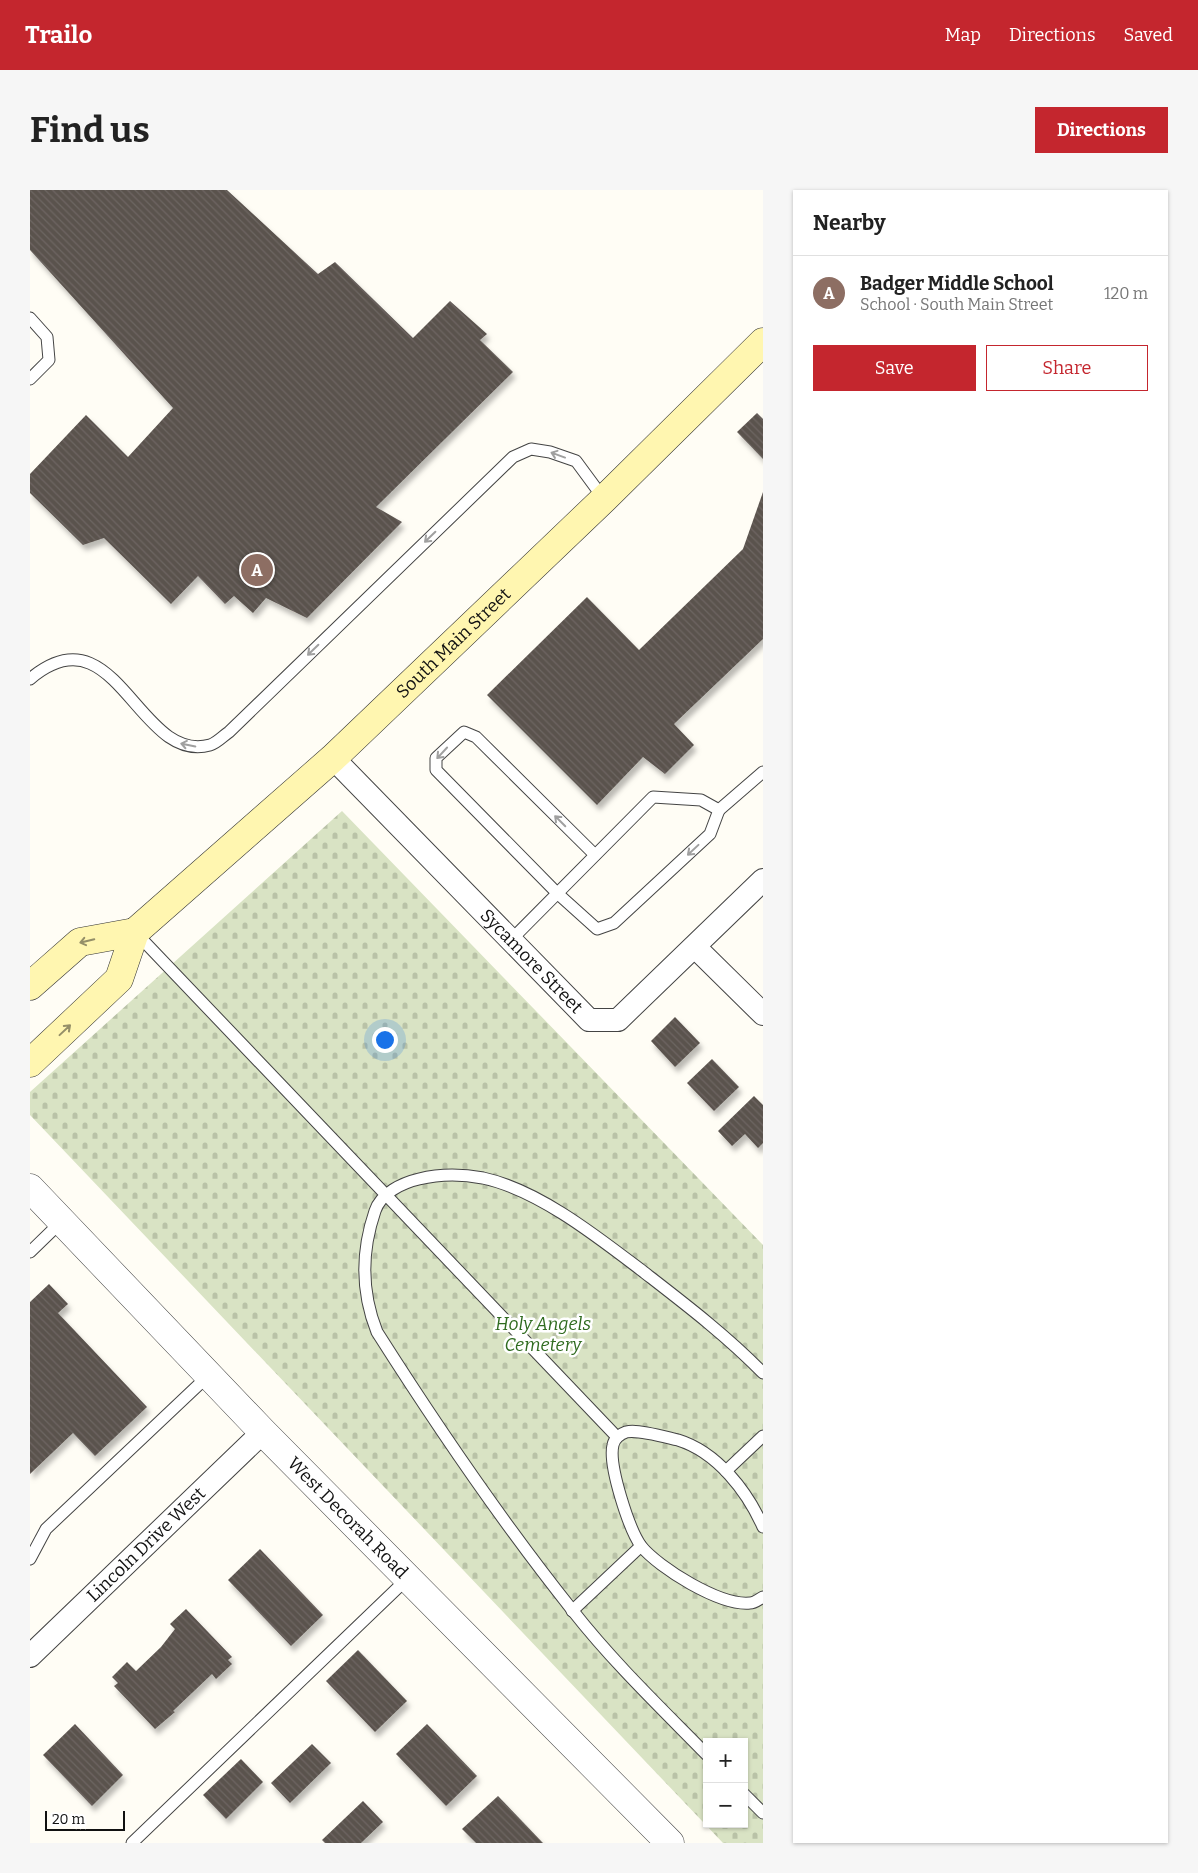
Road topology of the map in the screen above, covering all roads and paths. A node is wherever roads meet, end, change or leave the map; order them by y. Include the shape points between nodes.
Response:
1 (30, 318) edge
2 (763, 342) edge
3 (30, 379) edge
4 (604, 499) junction
5 (30, 679) edge
6 (333, 758) junction
7 (763, 772) edge
8 (719, 810) junction
9 (595, 855) junction
10 (763, 880) edge
11 (557, 893) junction
12 (134, 932) junction
13 (510, 940) junction
14 (695, 946) junction
15 (30, 986) edge
16 (763, 1014) edge
17 (30, 1063) edge
18 (30, 1188) edge
19 (387, 1195) junction
20 (62, 1221) junction
21 (30, 1252) edge
22 (763, 1372) edge
23 (209, 1375) junction
24 (263, 1432) junction
25 (763, 1436) edge
26 (617, 1437) junction
27 (726, 1471) junction
28 (763, 1527) edge
29 (641, 1546) junction
30 (30, 1559) edge
31 (408, 1578) junction
32 (763, 1597) edge
33 (572, 1610) junction
34 (33, 1648) edge
35 (703, 1751) edge
36 (748, 1798) edge
37 (763, 1813) edge
38 (132, 1843) edge
39 (670, 1843) edge

1 - 3 lane via 47,337 49,360
2 - 4 main road, South Main Street
4 -> 5 lane via 576,461 531,449 513,457 229,732 212,744 195,747 173,740 102,669 85,660 52,664
4 - 6 main road, South Main Street
6 - 12 main road, South Main Street
6 - 13 street, Sycamore Street
7 - 8 lane
8 - 9 lane via 701,800 653,797
8 -> 11 lane via 710,834 614,923 598,929
9 - 11 lane
9 -> 11 lane via 476,737 464,732 436,758 436,770
10 - 14 street, Sycamore Street
11 - 13 lane
12 -> 15 main road via 80,942
17 -> 12 main road via 119,980
12 - 19 lane
13 - 14 street, Sycamore Street via 589,1020 618,1020
14 - 16 street
18 - 20 street, West Decorah Road
19 - 22 lane via 405,1182 432,1176 482,1178 522,1192 614,1249 700,1316
19 - 26 lane
19 - 33 lane via 376,1207 366,1248 364,1271 370,1315 442,1432
20 - 21 lane
20 - 23 street, West Decorah Road
23 - 24 street, West Decorah Road
23 - 30 lane via 46,1529
24 - 31 street, West Decorah Road
24 - 34 street, Lincoln Drive West
25 - 27 lane
26 - 27 lane via 633,1432 680,1441 694,1446
26 - 29 lane via 612,1452 616,1481
27 - 28 lane via 738,1484
29 - 32 lane via 665,1568 704,1590 738,1602 750,1603
29 - 33 lane
31 - 38 lane
31 - 39 street, West Decorah Road
33 - 35 lane
36 - 37 lane

